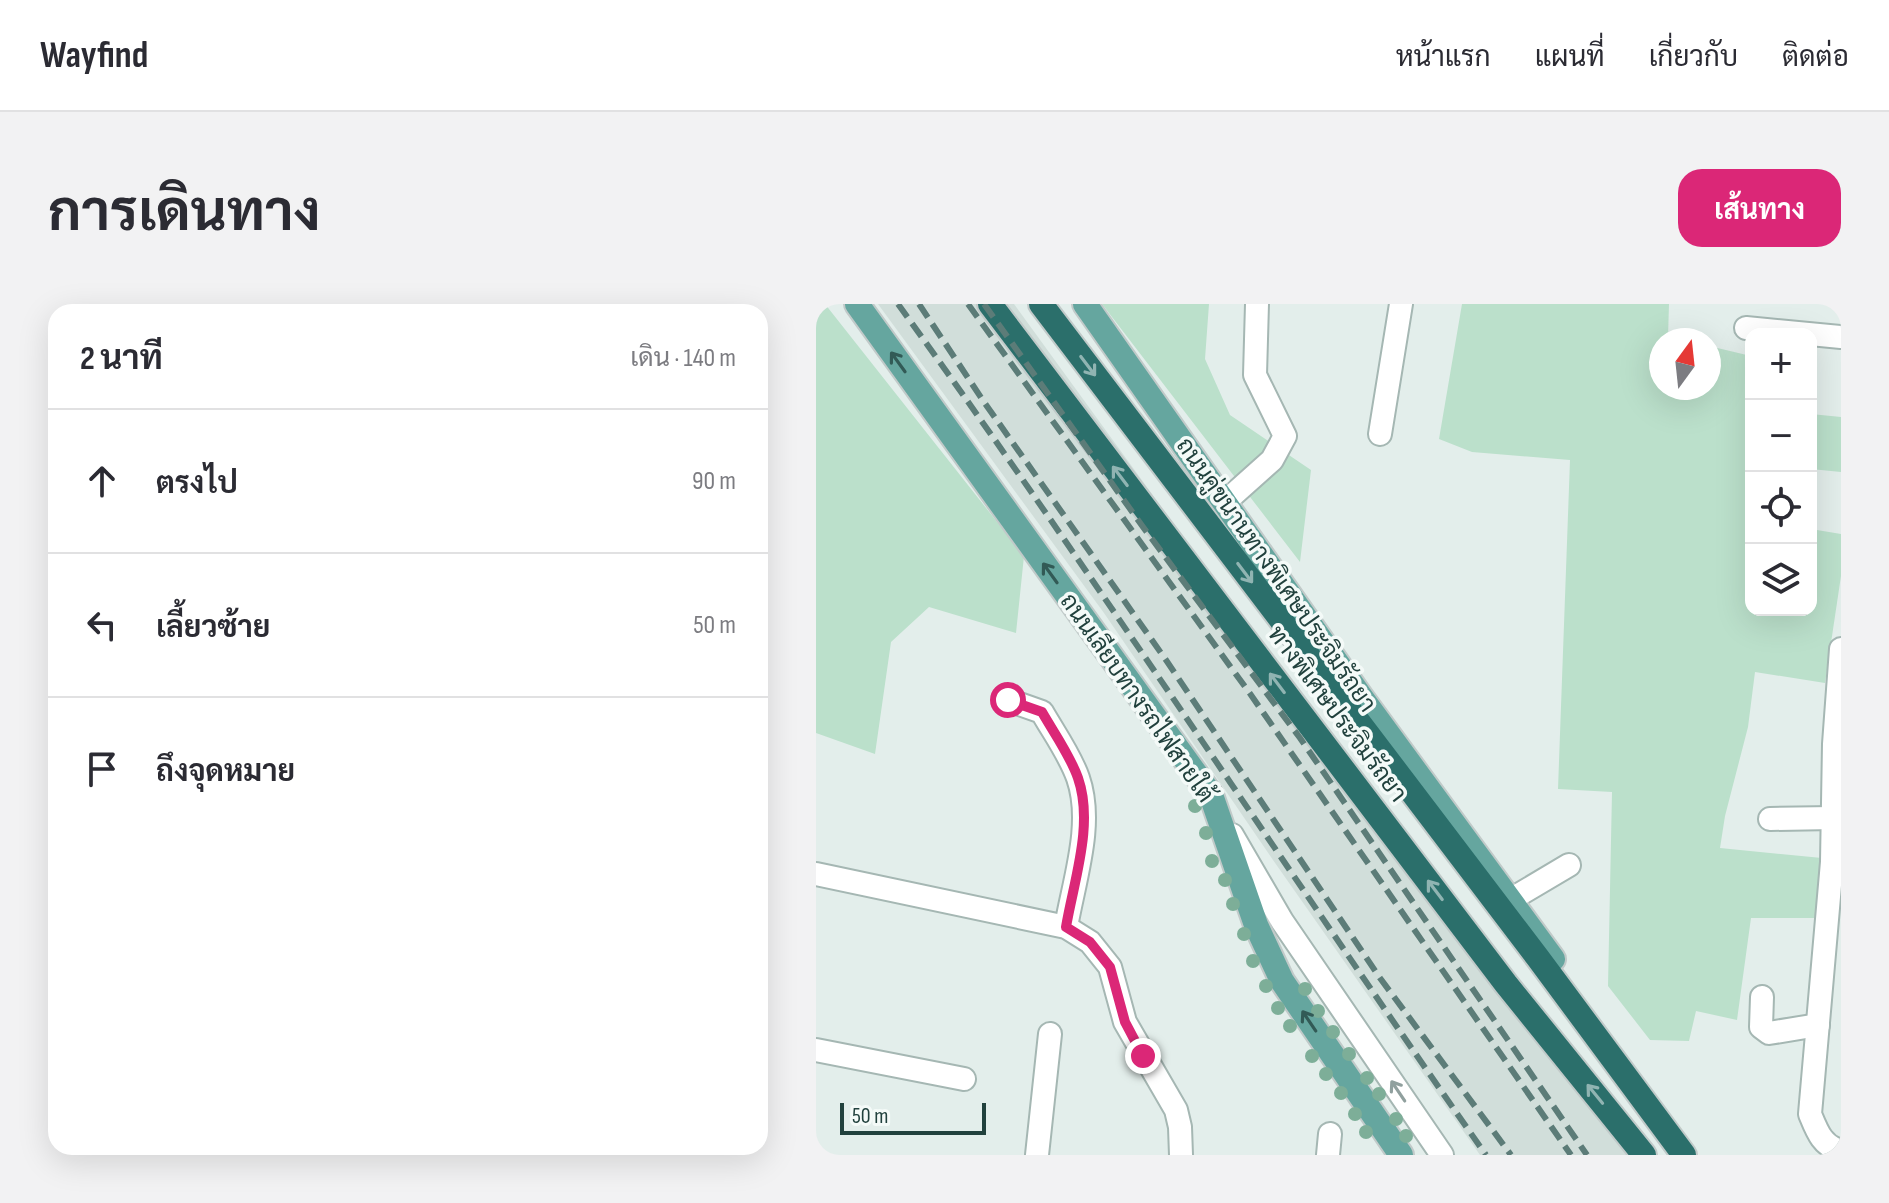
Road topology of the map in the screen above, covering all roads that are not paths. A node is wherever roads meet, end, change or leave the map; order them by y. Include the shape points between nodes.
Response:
1 (857, 304) edge
2 (990, 304) edge
3 (1041, 304) edge
4 (1085, 304) edge
5 (1257, 304) edge
6 (1401, 304) edge
7 (1817, 335) edge
8 (1841, 337) edge
9 (1380, 434) dead end
10 (1225, 502) junction
11 (1841, 649) edge
12 (1008, 700) dead end
13 (1211, 795) junction
14 (1837, 809) edge
15 (1770, 819) dead end
16 (1569, 865) dead end
17 (816, 874) edge
18 (1510, 900) junction
19 (1066, 927) junction
20 (1762, 997) dead end
21 (1818, 1025) junction
22 (1050, 1034) dead end
23 (816, 1050) edge
24 (964, 1079) dead end
25 (1841, 1151) edge
26 (1037, 1155) edge
27 (1181, 1155) edge
28 (1401, 1155) edge
29 (1442, 1155) edge
30 (1644, 1155) edge
31 (1684, 1155) edge
32 (1696, 1155) edge

13 -> 1 main road, ถนนเลียบทางรถไฟสายใต้
30 -> 2 highway, ทางพิเศษประจิมรัถยา via 1506,984
3 -> 31 highway, ทางพิเศษประจิมรัถยา
4 - 10 main road, ถนนคู่ขนานทางพิเศษประจิมรัถยา
5 - 10 street via 1255,375 1285,436 1272,460
6 - 9 street
7 - 8 street
10 - 18 main road, ถนนคู่ขนานทางพิเศษประจิมรัถยา
11 - 14 street via 1834,744
12 - 19 street via 1042,712 1083,795 1084,825
28 -> 13 main road, ถนนเลียบทางรถไฟสายใต้ via 1282,981 1256,925
29 -> 13 street via 1282,921
14 - 15 street
14 - 21 street
16 - 18 street
17 - 19 street
18 - 32 main road, ถนนคู่ขนานทางพิเศษประจิมรัถยา
19 - 27 street via 1090,942 1110,967 1125,1022 1176,1110
20 - 21 street via 1761,1027 1769,1033
21 - 25 street via 1810,1114 1819,1135
22 - 26 street
23 - 24 street

